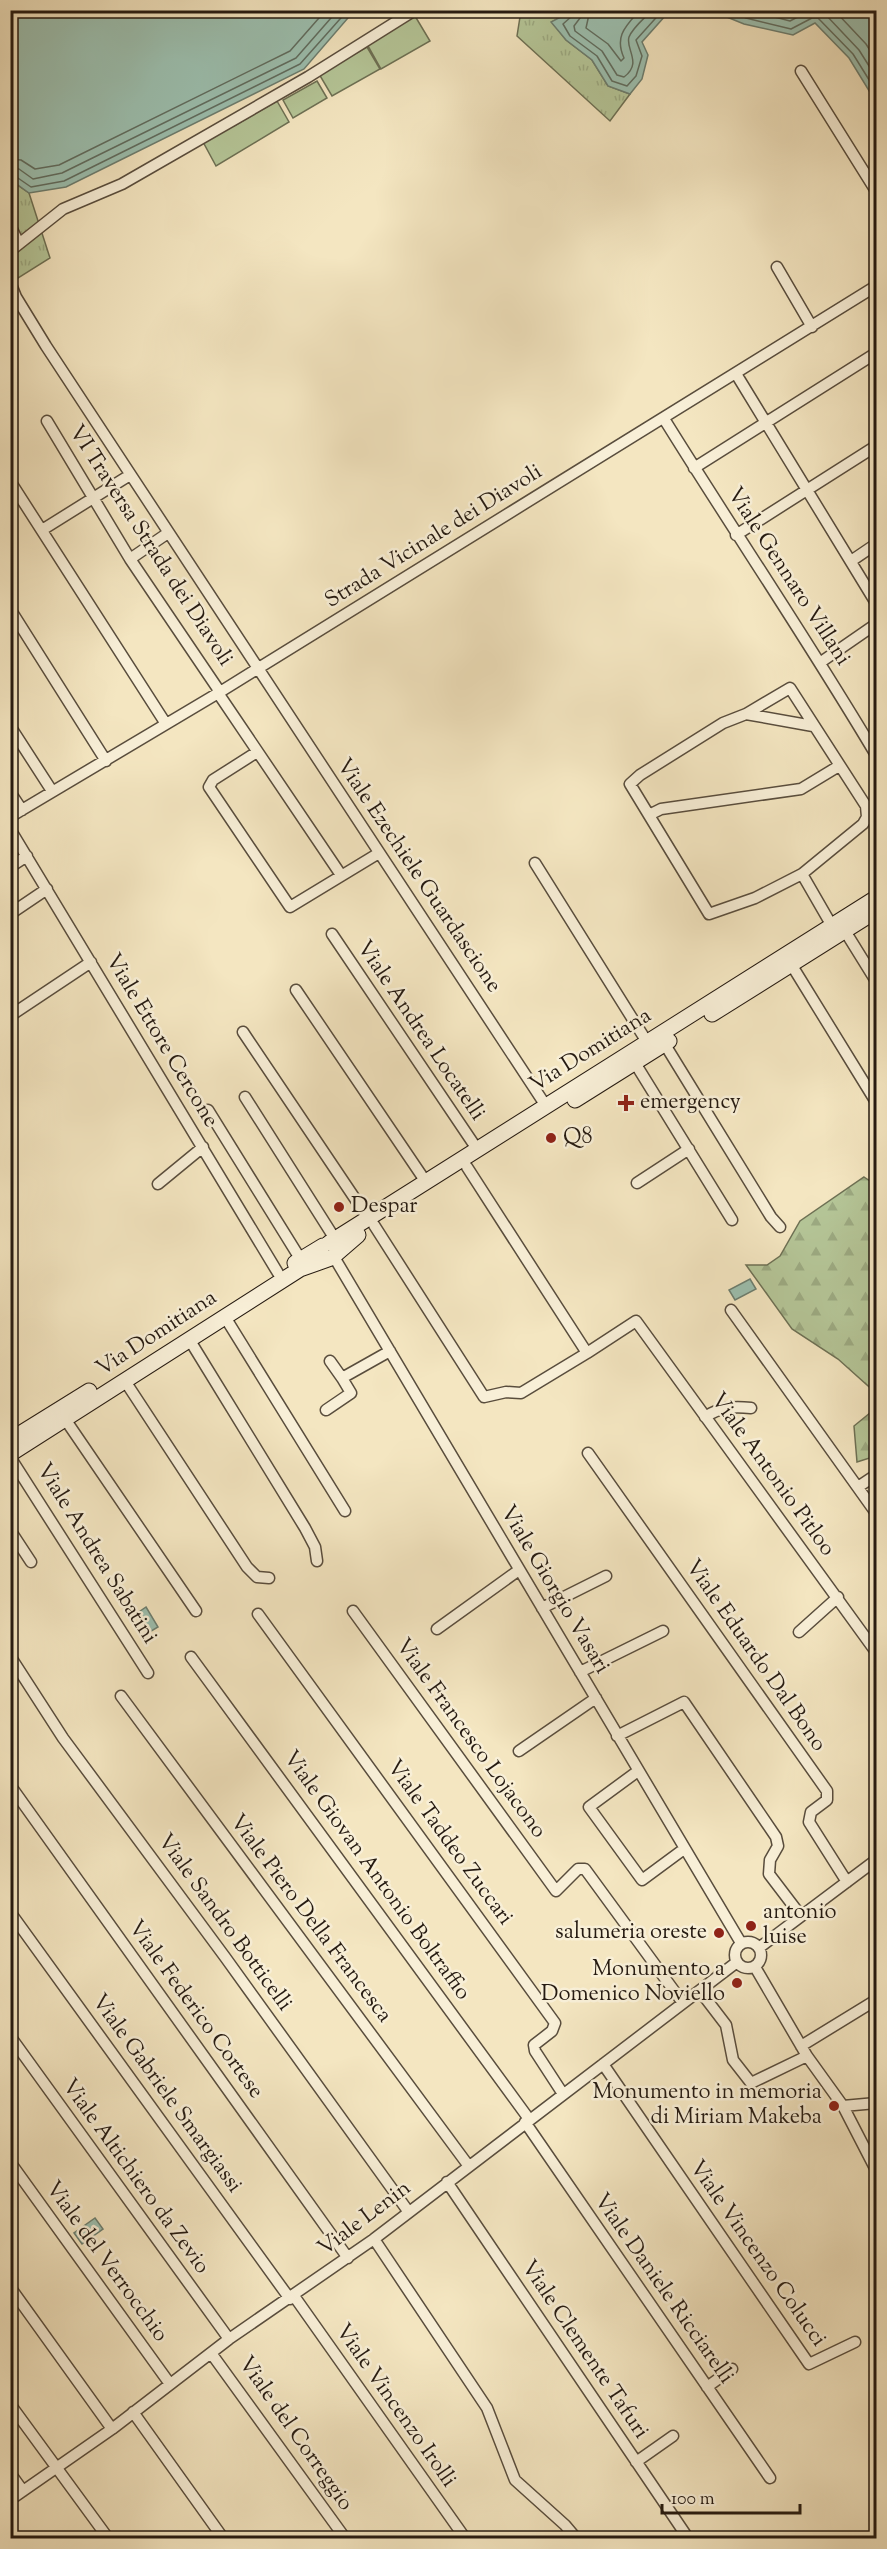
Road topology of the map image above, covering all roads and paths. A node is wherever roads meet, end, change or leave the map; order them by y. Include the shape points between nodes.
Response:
1 (415, 10) edge
2 (801, 71) dead end
3 (876, 190) edge
4 (10, 225) edge
5 (15, 247) edge
6 (777, 267) dead end
7 (10, 282) edge
8 (876, 286) edge
9 (812, 327) junction
10 (876, 353) edge
11 (738, 377) dead end
12 (47, 421) dead end
13 (666, 422) dead end
14 (767, 422) junction
15 (876, 446) edge
16 (694, 468) junction
17 (130, 475) junction
18 (10, 481) edge
19 (807, 490) junction
20 (94, 497) junction
21 (42, 530) junction
22 (168, 533) junction
23 (736, 535) junction
24 (876, 544) edge
25 (129, 559) junction
26 (851, 561) junction
27 (876, 603) edge
28 (10, 609) edge
29 (876, 624) edge
30 (820, 662) junction
31 (257, 669) junction
32 (219, 692) junction
33 (746, 714) junction
34 (166, 724) junction
35 (10, 726) edge
36 (813, 726) junction
37 (257, 752) junction
38 (876, 755) edge
39 (106, 761) junction
40 (839, 766) junction
41 (52, 791) junction
42 (10, 792) edge
43 (22, 810) junction
44 (650, 815) junction
45 (10, 817) edge
46 (10, 829) edge
47 (379, 853) junction
48 (27, 856) junction
49 (535, 863) dead end
50 (10, 867) edge
51 (802, 874) junction
52 (342, 875) junction
53 (47, 889) junction
54 (876, 898) edge
55 (876, 911) edge
56 (10, 914) edge
57 (838, 928) junction
58 (332, 934) dead end
59 (91, 962) junction
60 (791, 964) junction
61 (876, 981) edge
62 (296, 990) dead end
63 (10, 1016) edge
64 (243, 1032) dead end
65 (648, 1042) junction
66 (664, 1043) junction
67 (635, 1063) junction
68 (245, 1097) dead end
69 (876, 1102) edge
70 (546, 1106) junction
71 (208, 1110) dead end
72 (202, 1147) junction
73 (477, 1149) junction
74 (689, 1149) junction
75 (467, 1167) junction
76 (426, 1182) junction
77 (637, 1183) dead end
78 (158, 1184) dead end
79 (732, 1220) dead end
80 (371, 1222) junction
81 (780, 1227) dead end
82 (331, 1249) junction
83 (301, 1260) junction
84 (278, 1273) junction
85 (731, 1310) dead end
86 (225, 1317) junction
87 (189, 1339) junction
88 (390, 1351) junction
89 (587, 1353) junction
90 (330, 1361) dead end
91 (342, 1378) junction
92 (125, 1381) junction
93 (751, 1408) dead end
94 (326, 1410) dead end
95 (705, 1417) junction
96 (65, 1419) junction
97 (10, 1440) edge
98 (588, 1453) dead end
99 (10, 1455) edge
100 (876, 1475) edge
101 (858, 1487) junction
102 (345, 1511) dead end
103 (876, 1513) edge
104 (10, 1530) edge
105 (317, 1561) dead end
106 (31, 1562) dead end
107 (519, 1570) junction
108 (606, 1576) dead end
109 (269, 1578) dead end
110 (838, 1597) junction
111 (542, 1608) junction
112 (196, 1611) dead end
113 (353, 1611) dead end
114 (258, 1614) dead end
115 (437, 1629) dead end
116 (663, 1631) dead end
117 (799, 1632) dead end
118 (876, 1652) edge
119 (10, 1656) edge
120 (191, 1657) dead end
121 (580, 1672) junction
122 (148, 1673) dead end
123 (121, 1696) dead end
124 (596, 1698) junction
125 (617, 1736) junction
126 (519, 1751) dead end
127 (638, 1771) junction
128 (10, 1785) edge
129 (684, 1849) junction
130 (876, 1860) edge
131 (847, 1882) junction
132 (10, 1912) edge
133 (801, 1916) junction
134 (741, 1943) junction
135 (760, 1947) junction
136 (737, 1962) junction
137 (755, 1967) junction
138 (700, 1991) junction
139 (876, 2000) edge
140 (683, 2003) junction
141 (10, 2036) edge
142 (801, 2046) junction
143 (807, 2056) junction
144 (603, 2064) junction
145 (563, 2094) junction
146 (876, 2103) edge
147 (843, 2106) junction
148 (527, 2120) junction
149 (10, 2162) edge
150 (468, 2165) junction
151 (876, 2170) edge
152 (447, 2182) junction
153 (408, 2211) junction
154 (374, 2238) junction
155 (348, 2258) junction
156 (10, 2287) edge
157 (292, 2297) junction
158 (229, 2340) junction
159 (855, 2342) dead end
160 (211, 2353) junction
161 (732, 2369) dead end
162 (170, 2384) junction
163 (707, 2387) junction
164 (10, 2404) edge
165 (134, 2412) junction
166 (112, 2429) junction
167 (672, 2436) dead end
168 (636, 2462) junction
169 (58, 2468) junction
170 (10, 2473) edge
171 (770, 2478) dead end
172 (23, 2491) junction
173 (10, 2500) edge
174 (108, 2538) edge
175 (222, 2538) edge
176 (345, 2538) edge
177 (465, 2538) edge
178 (576, 2538) edge
179 (688, 2538) edge

1 - 5 street via 122,184 63,209
2 - 3 street
4 - 5 street
6 - 9 street
7 - 17 street, Viale Ezechiele Guardascione via 28,317
8 - 9 street, Strada Vicinale dei Diavoli
9 - 31 street, Strada Vicinale dei Diavoli
10 - 14 street
11 - 14 street
12 - 20 street, VI Traversa Strada dei Diavoli
13 - 16 street, Viale Gennaro Villani
14 - 16 street
14 - 19 street
15 - 19 street
16 - 23 street, Viale Gennaro Villani
17 - 20 street
17 - 22 street, Viale Ezechiele Guardascione
18 - 21 street
19 - 23 street
19 - 26 street
20 - 21 street
20 - 25 street, VI Traversa Strada dei Diavoli
21 - 34 street
22 - 25 street
22 - 31 street, Viale Ezechiele Guardascione
23 - 30 street, Viale Gennaro Villani
24 - 26 street
25 - 32 street, VI Traversa Strada dei Diavoli
26 - 27 street
28 - 39 street
29 - 30 street
30 - 38 street, Viale Gennaro Villani
31 - 32 street, Strada Vicinale dei Diavoli
31 - 47 street, Viale Ezechiele Guardascione
32 - 34 street, Strada Vicinale dei Diavoli
32 - 37 street, VI Traversa Strada dei Diavoli
33 - 36 street
33 - 36 street via 790,688
33 - 44 street via 723,723 633,780 630,784
34 - 39 street, Strada Vicinale dei Diavoli
35 - 41 street
36 - 40 street
37 - 52 street, VI Traversa Strada dei Diavoli
37 - 52 street via 213,780 209,787 290,907
39 - 41 street, Strada Vicinale dei Diavoli
40 - 44 street via 801,789 661,809
40 - 51 street via 866,806 867,816 863,824
41 - 43 street, Strada Vicinale dei Diavoli
42 - 43 street
43 - 45 street, Strada Vicinale dei Diavoli
44 - 51 street via 710,914
46 - 48 street, Viale Ettore Cercone
47 - 52 street
47 - 70 street, Viale Ezechiele Guardascione
48 - 50 street
48 - 53 street, Viale Ettore Cercone
49 - 65 street
51 - 57 street
53 - 56 street
53 - 59 street, Viale Ettore Cercone
54 - 57 main road, Via Domitiana
55 - 57 main road, Via Domitiana
57 - 60 main road, Via Domitiana
57 - 61 street
57 - 65 main road, Via Domitiana
58 - 73 street, Viale Andrea Locatelli
59 - 63 street
59 - 72 street, Viale Ettore Cercone
60 - 66 main road, Via Domitiana
60 - 69 street
62 - 76 street
64 - 80 street
65 - 70 main road, Via Domitiana
66 - 67 main road, Via Domitiana
66 - 81 street
67 - 74 street
67 - 75 main road, Via Domitiana
68 - 82 street, Viale Giorgio Vasari
70 - 73 main road, Via Domitiana
71 - 83 street
72 - 78 street
72 - 84 street, Viale Ettore Cercone
73 - 76 main road, Via Domitiana
74 - 77 street
74 - 79 street
75 - 80 main road, Via Domitiana
75 - 89 street
76 - 80 main road, Via Domitiana
80 - 82 main road, Via Domitiana
80 - 89 street via 484,1397 521,1393
82 - 83 main road, Via Domitiana
82 - 86 main road, Via Domitiana
82 - 88 street, Viale Giorgio Vasari
83 - 84 main road, Via Domitiana
84 - 97 main road, Via Domitiana
85 - 101 street
86 - 87 main road, Via Domitiana
86 - 102 street
87 - 92 main road, Via Domitiana
87 - 105 street via 305,1528
88 - 91 street
88 - 107 street, Viale Giorgio Vasari
89 - 95 street, Viale Antonio Pitloo via 636,1322
90 - 91 street
91 - 94 street via 351,1393
92 - 96 main road, Via Domitiana
92 - 109 street via 247,1567 257,1577
93 - 95 street via 716,1409
95 - 110 street, Viale Antonio Pitloo
96 - 99 main road, Via Domitiana
96 - 112 street
98 - 131 street, Viale Eduardo Dal Bono via 826,1791 827,1800 811,1812 810,1822
99 - 122 street, Viale Andrea Sabatini
100 - 101 street
101 - 103 street
104 - 106 street
107 - 111 street, Viale Giorgio Vasari
107 - 115 street
108 - 111 street
110 - 117 street
110 - 118 street, Viale Antonio Pitloo
111 - 121 street, Viale Giorgio Vasari
113 - 140 street, Viale Francesco Lojacono via 556,1891 578,1869 585,1869
114 - 145 street, Viale Taddeo Zuccari via 555,2023 552,2031 534,2045
116 - 121 street
119 - 153 street, Viale Sandro Botticelli via 63,1738
120 - 148 street, Viale Giovan Antonio Boltraffio
121 - 124 street, Viale Giorgio Vasari
123 - 150 street, Viale Piero Della Francesca
124 - 125 street, Viale Giorgio Vasari
124 - 126 street
125 - 127 street, Viale Giorgio Vasari
125 - 133 street via 684,1702 776,1837 778,1846 770,1860 769,1874
127 - 129 street, Viale Giorgio Vasari
127 - 129 street via 589,1807 642,1880
128 - 155 street, Viale Federico Cortese
129 - 134 street, Viale Giorgio Vasari
130 - 131 street
131 - 133 street
132 - 157 street, Viale Gabriele Smargiassi
133 - 135 street
134 - 135 street via 750,1941
134 - 136 street via 735,1953
135 - 137 street via 761,1959
136 - 137 street via 745,1968
136 - 138 street, Viale Lenin
137 - 142 street
138 - 140 street, Viale Lenin
138 - 143 street via 726,2025 733,2060 751,2083
139 - 142 street
140 - 144 street, Viale Lenin
141 - 158 street, Viale Altichiero da Zevio
142 - 143 street
143 - 147 street
144 - 145 street, Viale Lenin
144 - 159 street, Viale Vincenzo Colucci via 810,2364
145 - 148 street, Viale Lenin
146 - 147 street
147 - 151 street
148 - 150 street, Viale Lenin
148 - 163 street, Viale Daniele Ricciarelli
149 - 162 street, Viale del Verrocchio
150 - 152 street, Viale Lenin
152 - 153 street, Viale Lenin
152 - 168 street, Viale Clemente Tafuri
153 - 154 street, Viale Lenin
154 - 155 street, Viale Lenin
154 - 178 street via 484,2402 515,2480
155 - 157 street, Viale Lenin
156 - 166 street
157 - 158 street, Viale Lenin
157 - 177 street, Viale Vincenzo Irolli
158 - 160 street, Viale Lenin
160 - 162 street, Viale Lenin
160 - 176 street, Viale del Correggio
161 - 163 street
162 - 165 street, Viale Lenin
163 - 171 street, Viale Daniele Ricciarelli
164 - 169 street
165 - 166 street, Viale Lenin
165 - 175 street
166 - 169 street, Viale Lenin
167 - 168 street
168 - 179 street, Viale Clemente Tafuri
169 - 172 street, Viale Lenin
169 - 174 street
170 - 172 street
172 - 173 street, Viale Lenin

